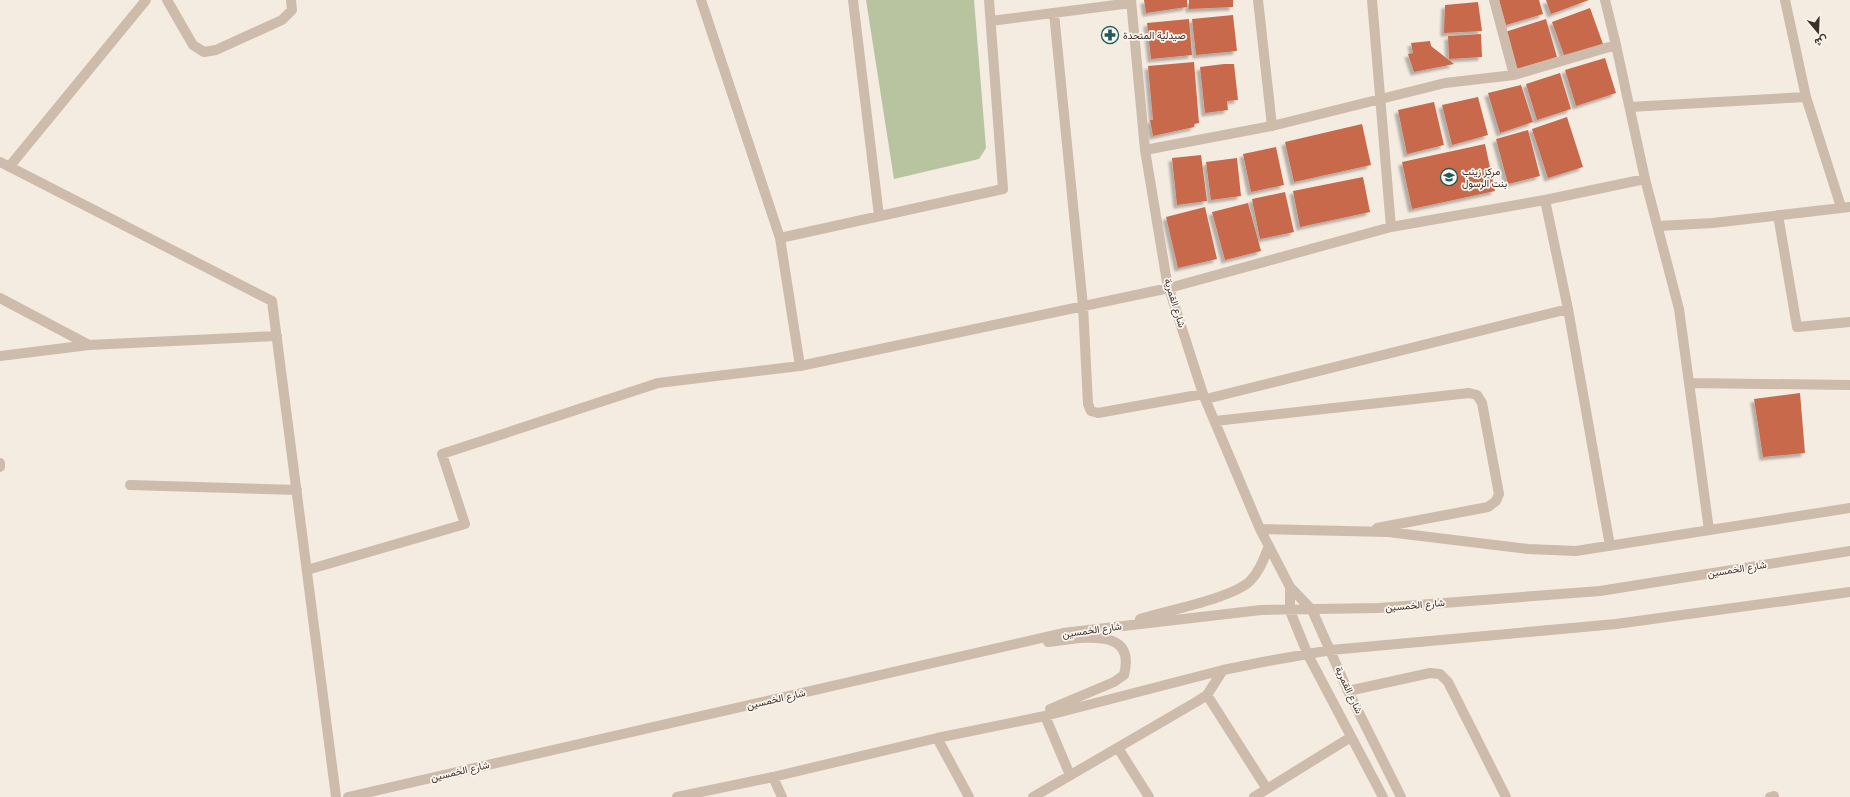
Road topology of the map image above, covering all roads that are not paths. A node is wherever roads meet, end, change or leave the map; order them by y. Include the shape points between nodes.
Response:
1 (146, 0) edge
2 (167, 0) edge
3 (291, 0) edge
4 (701, 0) edge
5 (853, 0) edge
6 (989, 0) edge
7 (1258, 0) edge
8 (1372, 0) edge
9 (1494, 0) edge
10 (1605, 0) edge
11 (1785, 0) edge
12 (1131, 1) edge
13 (1054, 13) junction
14 (991, 21) junction
15 (1616, 45) junction
16 (1514, 75) junction
17 (1806, 97) junction
18 (1380, 99) junction
19 (1630, 107) junction
20 (1272, 126) junction
21 (1145, 150) junction
22 (4, 164) edge
23 (1645, 179) junction
24 (1545, 200) junction
25 (1845, 207) edge
26 (1778, 215) junction
27 (879, 216) junction
28 (1658, 226) junction
29 (1391, 227) junction
30 (780, 238) junction
31 (1169, 288) junction
32 (0, 298) edge
33 (1083, 306) junction
34 (1568, 309) junction
35 (1850, 322) edge
36 (277, 336) junction
37 (89, 345) junction
38 (0, 356) edge
39 (800, 366) junction
40 (1689, 383) junction
41 (1850, 385) edge
42 (1205, 396) junction
43 (1215, 421) junction
44 (0, 463) edge
45 (0, 467) edge
46 (130, 485) dead end
47 (297, 490) junction
48 (1850, 508) edge
49 (1260, 529) junction
50 (1709, 530) junction
51 (1357, 532) junction
52 (1269, 546) junction
53 (1610, 546) junction
54 (1850, 551) edge
55 (307, 570) junction
56 (1290, 587) junction
57 (1850, 592) edge
58 (1312, 610) junction
59 (1290, 611) junction
60 (1113, 627) junction
61 (1008, 646) junction
62 (1331, 650) junction
63 (1308, 655) junction
64 (1223, 670) junction
65 (1348, 691) junction
66 (1207, 695) junction
67 (1045, 716) junction
68 (1026, 719) junction
69 (1351, 737) junction
70 (937, 738) junction
71 (1118, 748) junction
72 (1070, 775) junction
73 (773, 777) junction
74 (1267, 789) junction
75 (336, 797) edge
76 (348, 797) edge
77 (677, 797) edge
78 (782, 797) edge
79 (969, 797) edge
80 (1033, 797) edge
81 (1149, 797) edge
82 (1255, 797) edge
83 (1383, 797) edge
84 (1401, 797) edge
85 (1506, 797) edge

1 - 22 street
2 - 3 street via 193,45 204,52 216,50 282,20 292,10
4 - 30 street
5 - 27 street
6 - 14 street
7 - 20 street
8 - 18 street
9 - 16 street
10 - 15 street
11 - 17 street
12 - 13 street
12 - 21 street, شارع القمرية
13 - 14 street
13 - 33 street
14 - 27 street via 1003,189
15 - 16 street
15 - 19 street
16 - 18 street via 1445,83
17 - 19 street
17 - 25 street
18 - 20 street
18 - 29 street
19 - 23 street
20 - 21 street
21 - 31 street, شارع القمرية
22 - 36 street via 272,301
23 - 24 street
23 - 28 street
24 - 29 street
24 - 34 street
25 - 26 street
26 - 28 street via 1713,223
26 - 35 street via 1797,327
27 - 30 street
28 - 40 street via 1679,309
29 - 31 street
30 - 39 street
31 - 33 street
31 - 42 street, شارع القمرية
32 - 37 street
33 - 39 street
33 - 42 street via 1088,404 1091,411 1098,413
34 - 42 street
34 - 53 street
36 - 37 street
36 - 47 street
37 - 38 street
39 - 55 street via 658,383 442,454 465,524
40 - 41 street
40 - 50 street
42 - 43 street, شارع القمرية
43 - 49 street, شارع القمرية
43 - 51 street via 1469,393 1477,395 1482,403 1499,494 1496,500 1488,507
44 - 45 street
46 - 47 street
47 - 55 street
48 - 50 street
49 - 51 street
49 - 52 street, شارع القمرية
50 - 53 street
51 - 53 street via 1388,532 1528,549 1576,551
52 - 56 street, شارع القمرية
52 - 60 street via 1262,566 1250,581 1230,593
54 - 58 street, شارع الخمسين via 1600,591 1378,608
55 - 75 street
56 - 58 street, شارع القمرية
56 - 59 street, شارع القمرية
57 - 62 street via 1616,624
58 - 59 street, شارع الخمسين
58 - 62 street, شارع القمرية
59 - 60 street, شارع الخمسين via 1261,610
59 - 63 street
60 - 61 street, شارع الخمسين via 1063,633
61 - 68 street via 1102,637 1120,645 1127,665 1124,675 1119,678
61 - 76 street, شارع الخمسين
62 - 63 street
62 - 65 street, شارع القمرية
63 - 64 street
63 - 69 street
64 - 66 street
64 - 67 street
65 - 84 street, شارع القمرية
65 - 85 street via 1430,673 1440,674 1448,682
66 - 71 street
66 - 74 street
67 - 68 street
67 - 72 street
68 - 70 street
69 - 74 street
69 - 83 street
70 - 73 street
70 - 79 street
71 - 72 street
71 - 81 street
72 - 80 street
73 - 77 street
73 - 78 street
74 - 82 street

